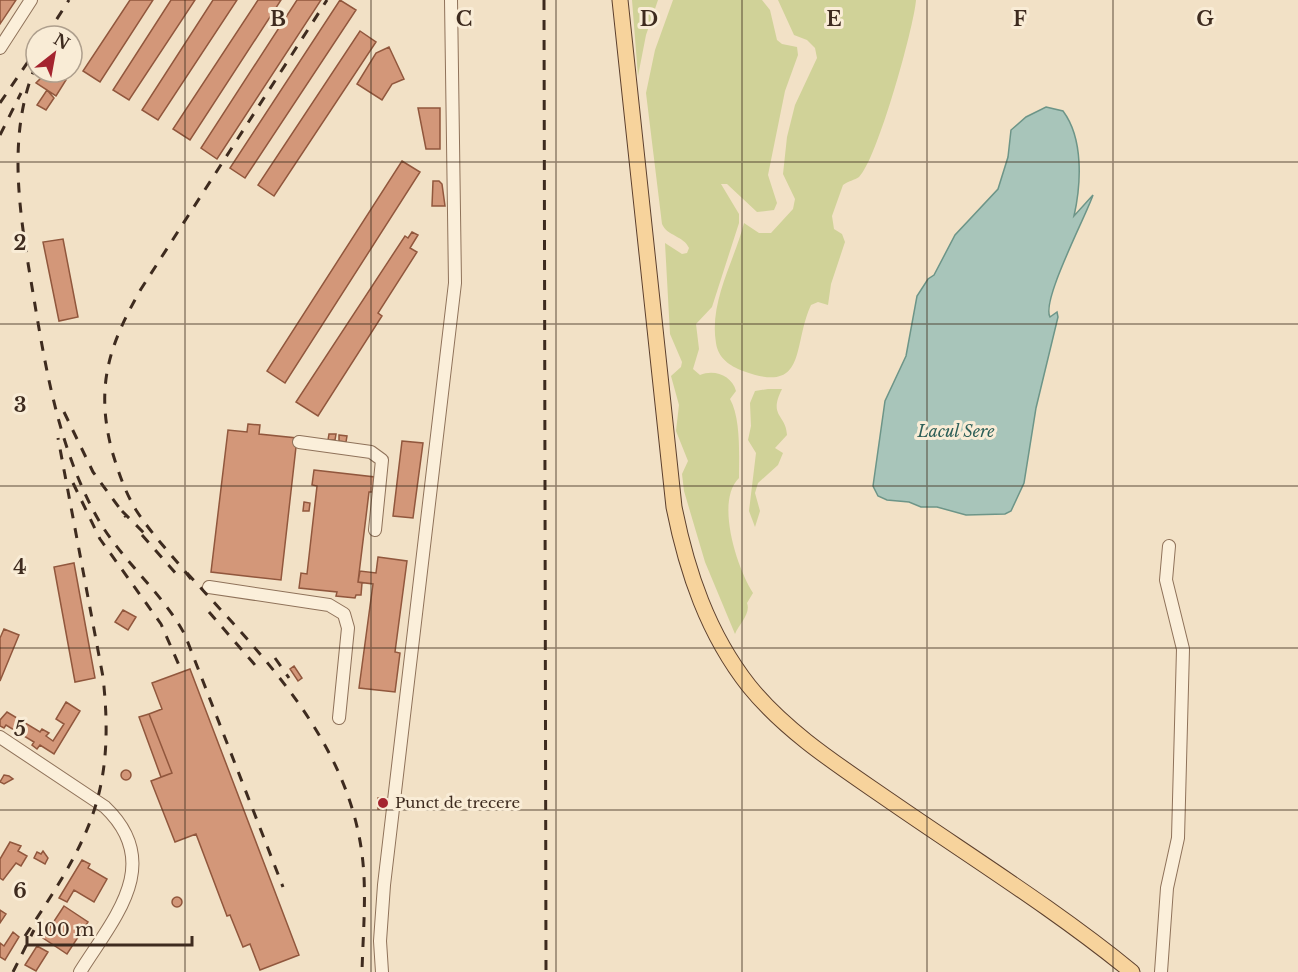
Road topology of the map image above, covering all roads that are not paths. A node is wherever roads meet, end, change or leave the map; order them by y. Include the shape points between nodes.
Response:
1 (31, 0) edge
2 (451, 0) edge
3 (620, 0) edge
4 (0, 48) edge
5 (299, 442) dead end
6 (375, 530) dead end
7 (1169, 546) dead end
8 (209, 587) dead end
9 (339, 718) dead end
10 (0, 737) edge
11 (80, 972) edge
12 (382, 972) edge
13 (1132, 972) edge
14 (1161, 972) edge

1 - 4 street
2 - 12 street via 455,283 384,885
3 - 13 main road via 674,507 688,566 721,644 766,705 815,747
5 - 6 street via 379,456 382,460
7 - 14 street via 1166,574 1183,649 1179,838 1167,888
8 - 9 street via 329,605 344,614 348,628
10 - 11 street via 105,807 119,822 129,843 134,865 129,891

